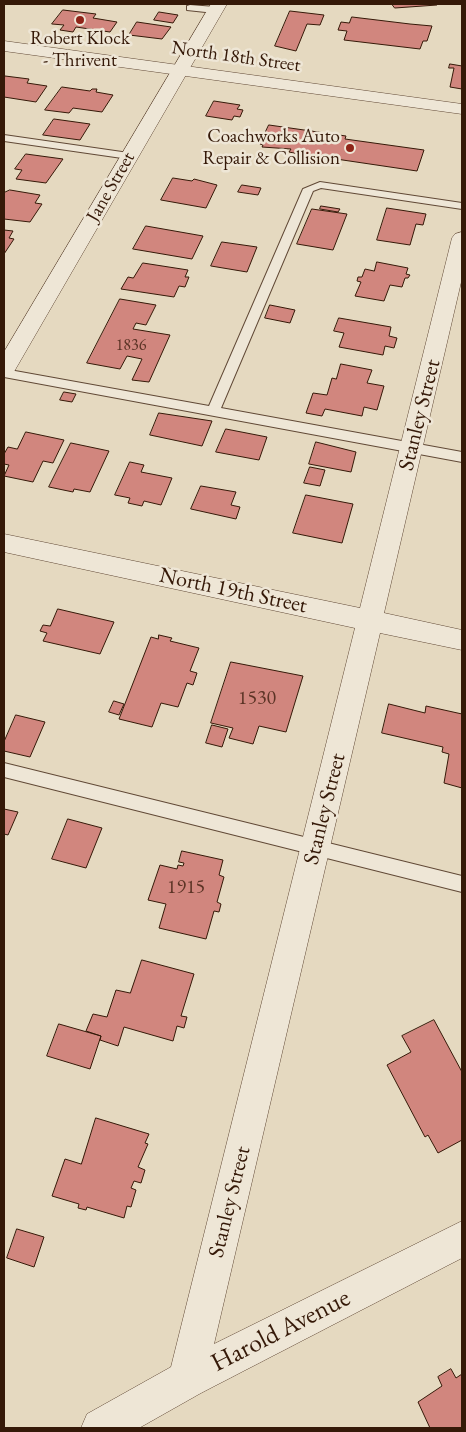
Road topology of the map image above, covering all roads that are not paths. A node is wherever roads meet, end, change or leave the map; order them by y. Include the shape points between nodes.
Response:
1 (217, 7) edge
2 (190, 8) dead end
3 (4, 46) edge
4 (180, 70) junction
5 (462, 109) edge
6 (4, 138) edge
7 (129, 156) junction
8 (462, 206) edge
9 (462, 238) edge
10 (4, 371) edge
11 (212, 412) junction
12 (412, 447) junction
13 (462, 457) edge
14 (4, 543) edge
15 (370, 620) junction
16 (462, 640) edge
17 (4, 770) edge
18 (315, 848) junction
19 (462, 884) edge
20 (462, 1239) edge
21 (188, 1379) junction
22 (101, 1428) edge

1 - 2 lane
1 - 4 street, Jane Street
3 - 4 street, North 18th Street
4 - 5 street, North 18th Street
4 - 7 street, Jane Street
6 - 7 lane
7 - 10 street, Jane Street
8 - 11 lane via 320,185 308,189
9 - 12 street, Stanley Street
10 - 11 lane
11 - 12 lane
12 - 13 lane
12 - 15 street, Stanley Street
14 - 15 street, North 19th Street
15 - 16 street, North 19th Street
15 - 18 street, Stanley Street
17 - 18 lane
18 - 19 lane
18 - 21 street, Stanley Street
20 - 21 street, Harold Avenue
21 - 22 street, Harold Avenue

